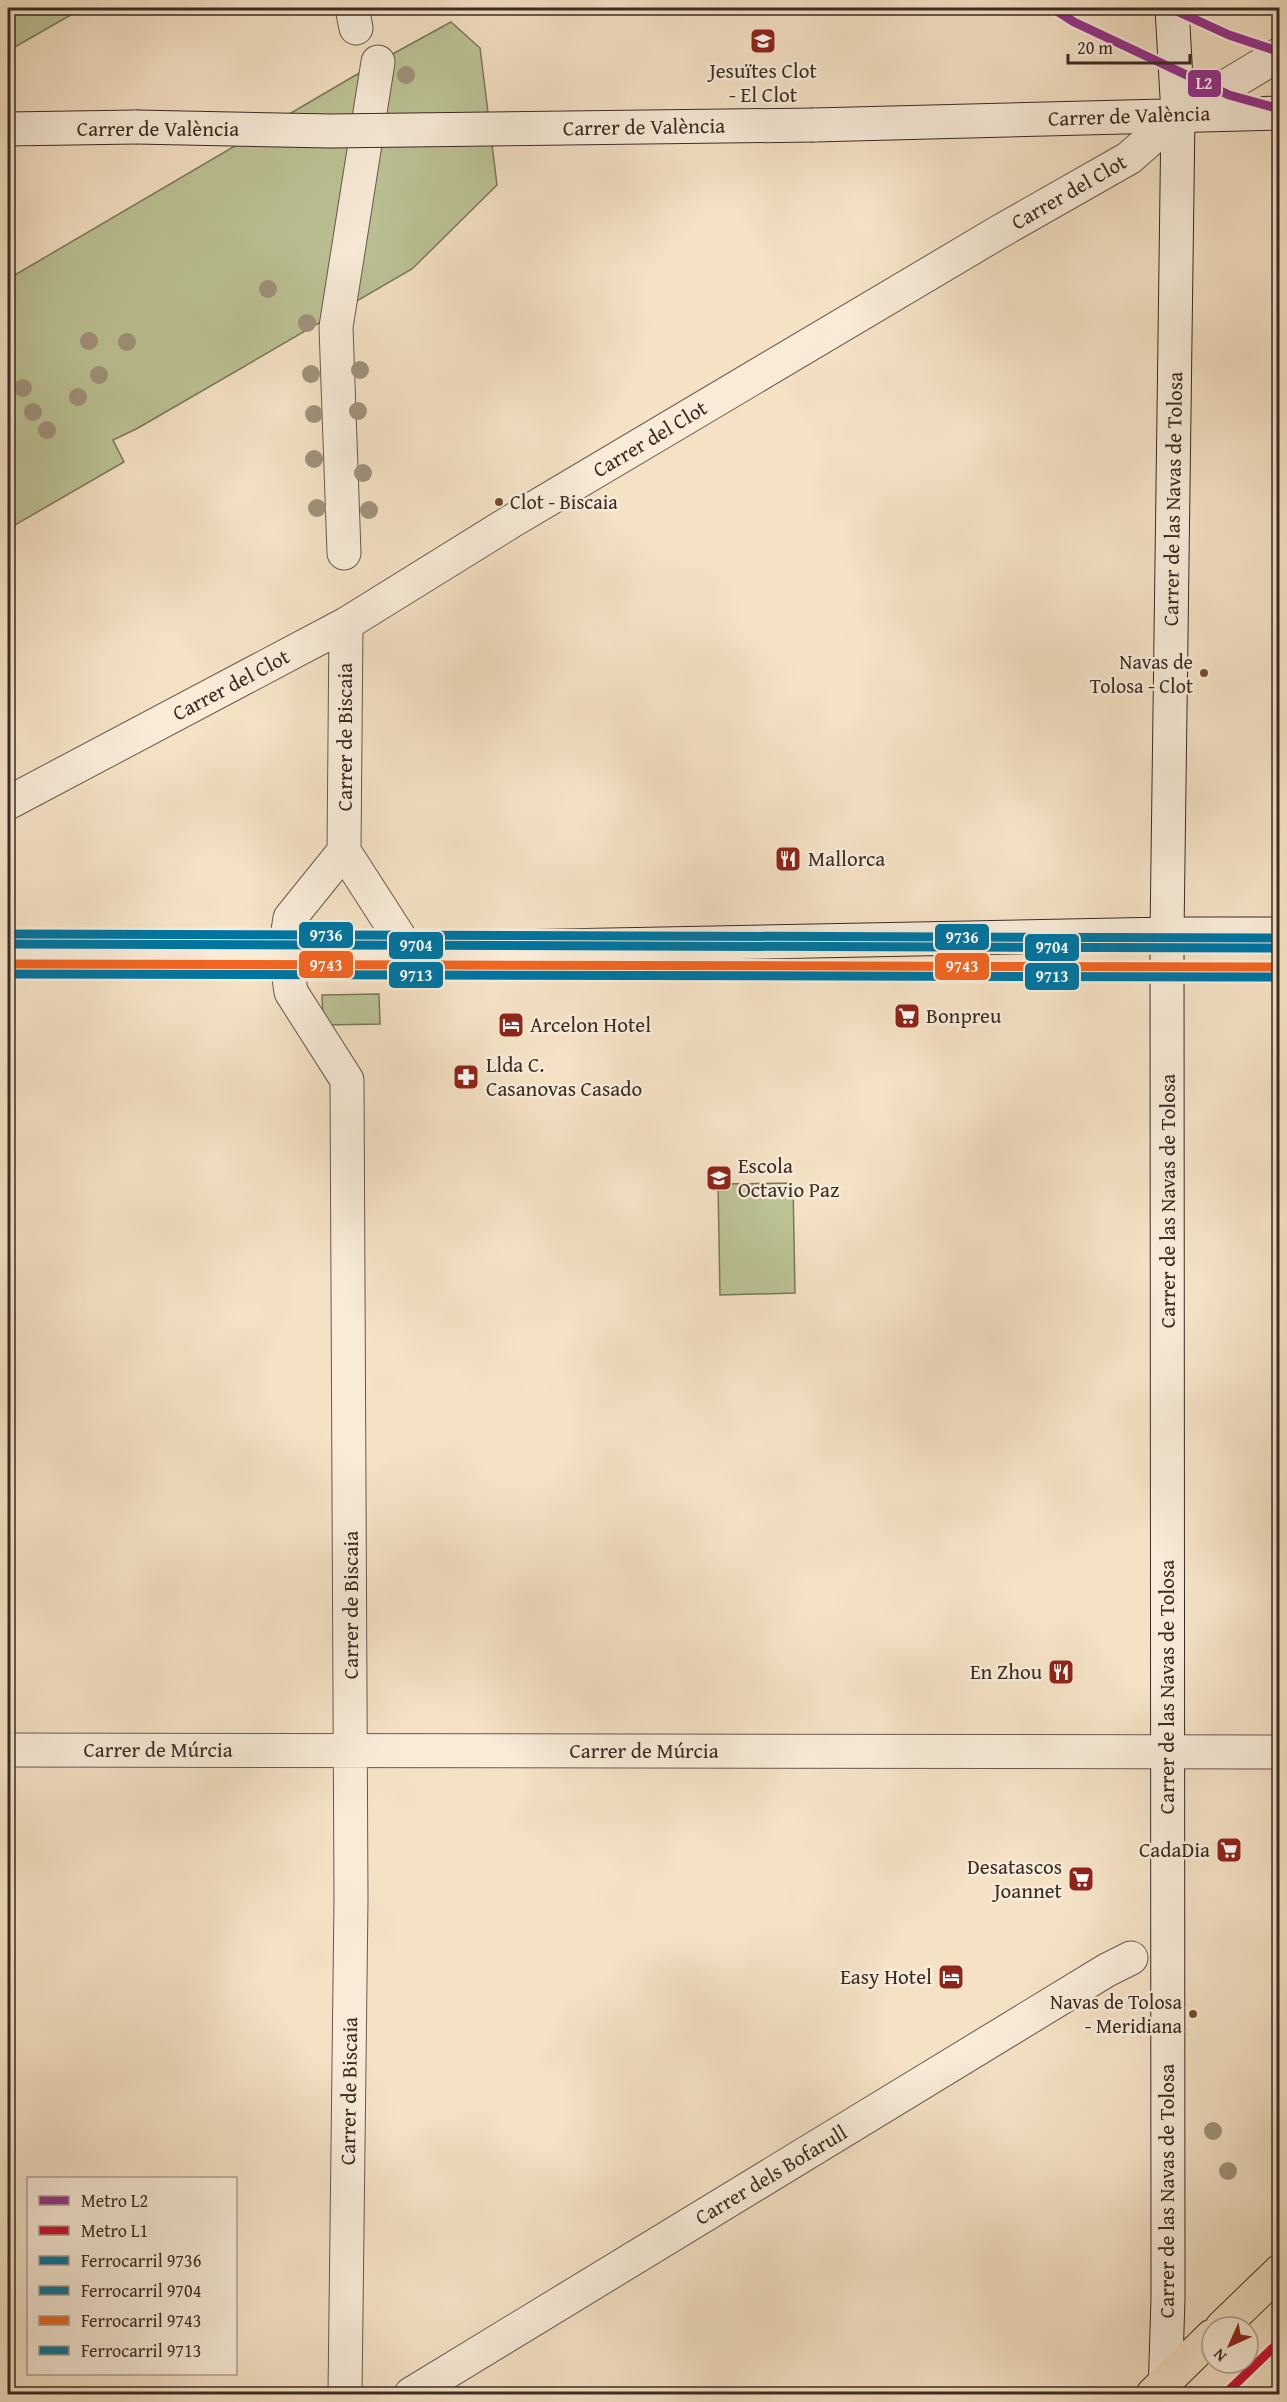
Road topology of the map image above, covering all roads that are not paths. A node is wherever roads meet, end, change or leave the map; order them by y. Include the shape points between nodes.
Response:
1 (1172, 8) edge
2 (1280, 54) edge
3 (378, 62) dead end
4 (1280, 113) edge
5 (1179, 115) junction
6 (8, 129) edge
7 (344, 553) dead end
8 (346, 624) junction
9 (8, 803) edge
10 (344, 851) junction
11 (1167, 934) junction
12 (1280, 934) edge
13 (8, 945) edge
14 (407, 949) junction
15 (285, 950) junction
16 (8, 1750) edge
17 (351, 1750) junction
18 (1167, 1752) junction
19 (1280, 1752) edge
20 (1131, 1958) dead end
21 (1280, 2271) edge
22 (1234, 2315) edge
23 (1200, 2349) edge
24 (1161, 2390) edge
25 (345, 2394) edge
26 (411, 2394) edge

1 - 5 street, Carrer de las Navas de Tolosa
2 - 5 street, Carrer del Clot
3 - 7 street via 336,327
4 - 5 street, Carrer de València
5 - 6 street, Carrer de València, bridge via 814,125 330,131
5 - 8 street, Carrer del Clot via 1129,158 522,515
5 - 11 street, Carrer de las Navas de Tolosa
8 - 9 street, Carrer del Clot
8 - 10 street, Carrer de Biscaia
10 - 14 street
10 - 15 street, Carrer de Biscaia via 290,918
11 - 12 street
11 - 14 street
11 - 18 street, Carrer de las Navas de Tolosa
13 - 15 street
14 - 15 street
15 - 17 street, Carrer de Biscaia via 291,992 347,1080
16 - 17 street, Carrer de Múrcia
17 - 18 street, Carrer de Múrcia
17 - 25 street, Carrer de Biscaia
18 - 19 street, Carrer de Múrcia
18 - 24 street, Carrer de las Navas de Tolosa via 1167,2298
20 - 26 street, Carrer dels Bofarull
21 - 22 main road
23 - 24 main road

